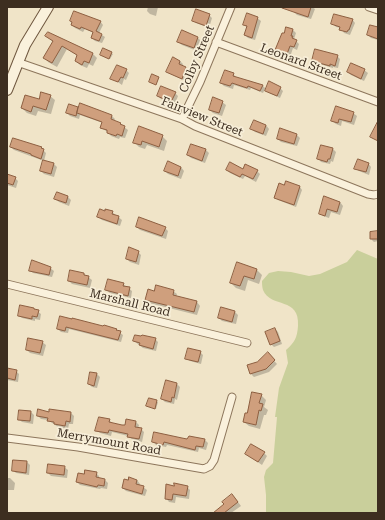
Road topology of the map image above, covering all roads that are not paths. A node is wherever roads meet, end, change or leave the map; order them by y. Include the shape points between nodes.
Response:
1 (48, 7) edge
2 (232, 7) edge
3 (369, 7) edge
4 (378, 10) edge
5 (216, 42) junction
6 (17, 62) junction
7 (7, 90) edge
8 (378, 102) edge
9 (182, 119) junction
10 (378, 194) edge
11 (7, 284) edge
12 (247, 343) dead end
13 (232, 397) dead end
14 (7, 438) edge

1 - 6 main road
2 - 5 street, Colby Street
3 - 4 street
5 - 8 street, Leonard Street
5 - 9 street, Colby Street
6 - 7 main road
6 - 9 street, Fairview Street
9 - 10 street, Fairview Street via 368,194
11 - 12 street, Marshall Road
13 - 14 street, Merrymount Road via 215,456 208,468 200,470 78,447

